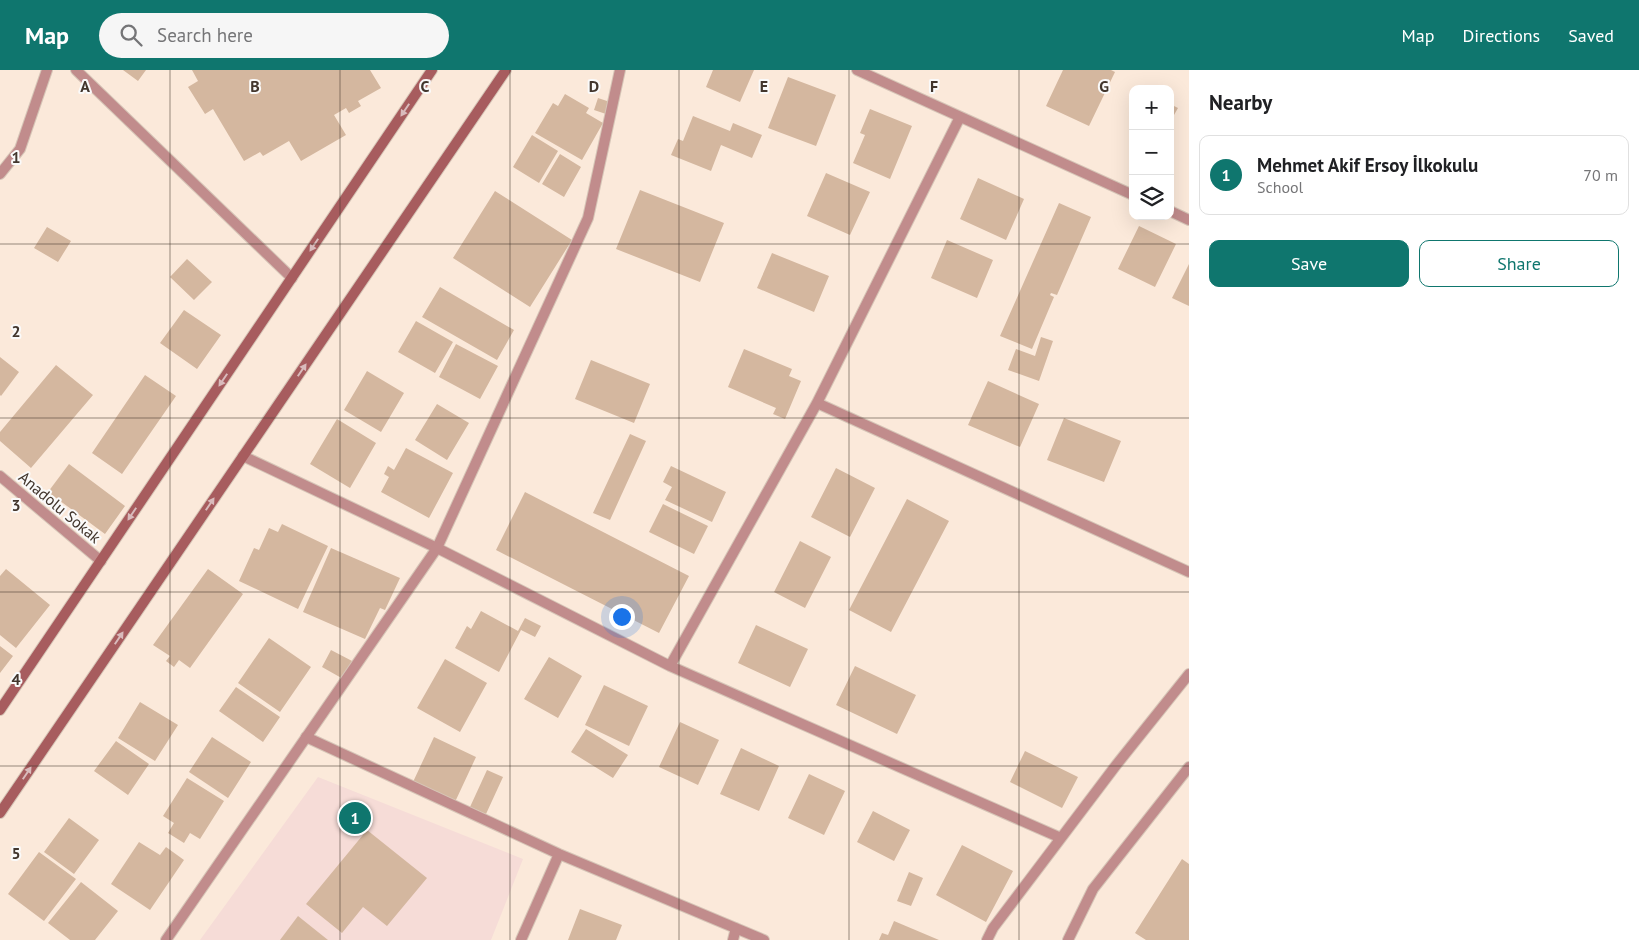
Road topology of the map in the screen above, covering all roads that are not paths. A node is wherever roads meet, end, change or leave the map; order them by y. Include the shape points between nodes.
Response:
1 (47, 70) edge
2 (76, 70) edge
3 (432, 70) edge
4 (506, 70) edge
5 (620, 70) edge
6 (856, 70) edge
7 (960, 117) junction
8 (0, 174) edge
9 (1129, 193) edge
10 (1174, 213) edge
11 (1189, 220) edge
12 (292, 278) junction
13 (817, 403) junction
14 (243, 456) junction
15 (0, 476) edge
16 (437, 548) junction
17 (101, 561) junction
18 (1189, 572) edge
19 (670, 666) junction
20 (1189, 674) edge
21 (0, 710) edge
22 (306, 737) junction
23 (1188, 771) edge
24 (0, 813) edge
25 (1061, 838) junction
26 (559, 854) junction
27 (736, 928) junction
28 (166, 940) edge
29 (521, 940) edge
30 (733, 940) edge
31 (764, 940) edge
32 (987, 940) edge
33 (1068, 940) edge

1 - 8 street via 20,148
2 - 12 street
3 -> 12 main road
14 -> 4 main road
5 - 16 street via 588,218
6 - 7 street
7 - 9 street
7 - 13 street
10 - 11 street
12 -> 17 main road
13 - 18 street
13 - 19 street
14 - 16 street
24 -> 14 main road
15 - 17 street, Anadolu Sokak
16 - 19 street
16 - 22 street
17 - 21 main road
19 - 25 street
20 - 25 street
22 - 26 street
22 - 28 street
23 - 33 street via 1093,889
25 - 32 street
26 - 27 street
26 - 29 street
27 - 30 street
27 - 31 street

